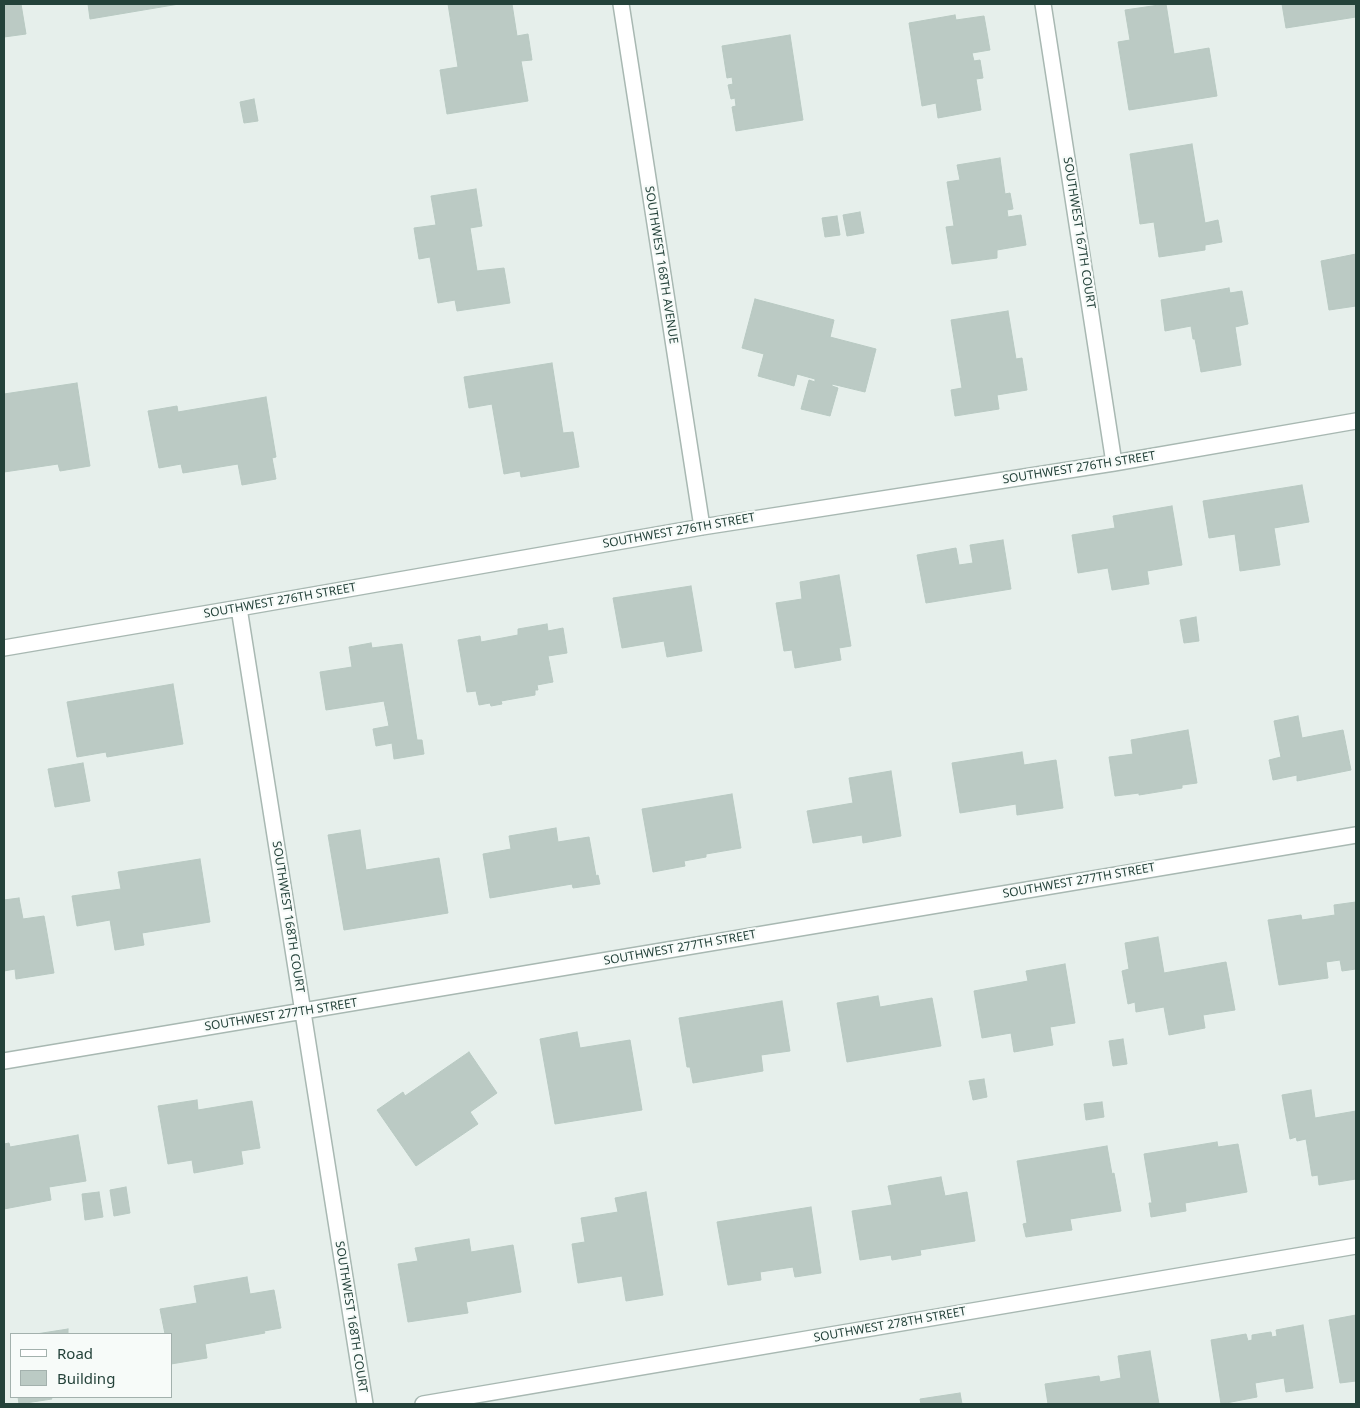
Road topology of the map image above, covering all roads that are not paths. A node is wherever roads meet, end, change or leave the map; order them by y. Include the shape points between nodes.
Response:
1 (621, 4) edge
2 (1043, 4) edge
3 (1356, 421) edge
4 (1114, 463) junction
5 (702, 527) junction
6 (239, 608) junction
7 (4, 648) edge
8 (1356, 835) edge
9 (303, 1011) junction
10 (4, 1061) edge
11 (1356, 1246) edge
12 (365, 1404) edge
13 (423, 1404) edge

1 - 5 street, SOUTHWEST 168TH AVENUE
2 - 4 street, SOUTHWEST 167TH COURT
3 - 4 street, SOUTHWEST 276TH STREET
4 - 5 street, SOUTHWEST 276TH STREET
5 - 6 street, SOUTHWEST 276TH STREET
6 - 7 street, SOUTHWEST 276TH STREET
6 - 9 street, SOUTHWEST 168TH COURT
8 - 9 street, SOUTHWEST 277TH STREET
9 - 10 street, SOUTHWEST 277TH STREET
9 - 12 street, SOUTHWEST 168TH COURT
11 - 13 street, SOUTHWEST 278TH STREET

